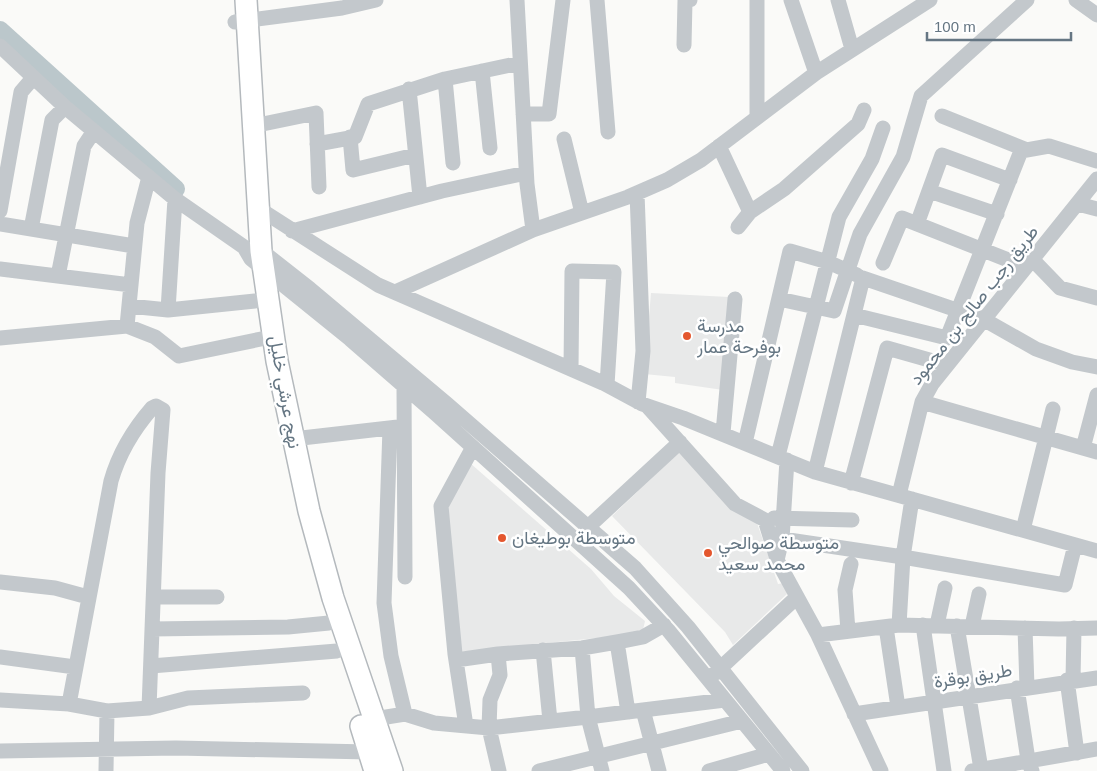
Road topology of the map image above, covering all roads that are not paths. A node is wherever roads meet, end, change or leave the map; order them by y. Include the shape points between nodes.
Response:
1 (234, 0) edge
2 (372, 0) edge
3 (517, 0) edge
4 (563, 0) edge
5 (597, 0) edge
6 (690, 0) edge
7 (757, 0) edge
8 (791, 0) edge
9 (838, 0) edge
10 (930, 0) edge
11 (1027, 0) edge
12 (1076, 0) edge
13 (243, 14) edge
14 (1097, 15) edge
15 (684, 45) dead end
16 (852, 49) junction
17 (2, 51) edge
18 (520, 62) junction
19 (482, 71) junction
20 (816, 73) junction
21 (33, 78) junction
22 (445, 79) junction
23 (409, 89) junction
24 (65, 107) junction
25 (864, 110) dead end
26 (523, 114) junction
27 (942, 116) dead end
28 (757, 118) junction
29 (252, 126) junction
30 (883, 128) dead end
31 (94, 131) junction
32 (608, 132) dead end
33 (350, 137) junction
34 (564, 139) dead end
35 (317, 144) junction
36 (719, 146) junction
37 (490, 148) dead end
38 (1027, 150) junction
39 (416, 155) junction
40 (1097, 161) edge
41 (453, 163) dead end
42 (526, 173) junction
43 (149, 177) junction
44 (1097, 179) edge
45 (1010, 180) junction
46 (319, 187) dead end
47 (929, 191) junction
48 (637, 193) junction
49 (420, 197) junction
50 (174, 199) junction
51 (1078, 204) junction
52 (258, 208) junction
53 (1097, 209) edge
54 (0, 212) edge
55 (750, 212) junction
56 (582, 213) junction
57 (997, 214) junction
58 (0, 224) edge
59 (917, 224) junction
60 (738, 227) dead end
61 (31, 229) junction
62 (533, 230) junction
63 (292, 231) junction
64 (67, 235) junction
65 (134, 246) junction
66 (983, 249) junction
67 (254, 254) junction
68 (828, 262) junction
69 (883, 263) dead end
70 (1029, 263) junction
71 (0, 269) edge
72 (849, 272) junction
73 (58, 276) junction
74 (863, 278) junction
75 (131, 285) junction
76 (396, 292) junction
77 (1097, 298) edge
78 (735, 299) dead end
79 (779, 299) junction
80 (255, 301) junction
81 (129, 306) junction
82 (816, 307) junction
83 (168, 310) junction
84 (959, 310) junction
85 (854, 315) junction
86 (983, 320) junction
87 (127, 326) junction
88 (0, 338) edge
89 (261, 340) junction
90 (947, 365) junction
91 (1097, 367) edge
92 (571, 369) junction
93 (607, 385) junction
94 (404, 386) junction
95 (1097, 395) edge
96 (922, 402) junction
97 (642, 403) junction
98 (1053, 409) dead end
99 (397, 427) junction
100 (723, 433) junction
101 (1044, 438) junction
102 (293, 439) junction
103 (680, 442) junction
104 (745, 443) junction
105 (473, 447) junction
106 (1090, 450) edge
107 (782, 458) junction
108 (815, 472) junction
109 (851, 483) junction
110 (906, 497) junction
111 (783, 517) junction
112 (765, 520) junction
113 (852, 520) dead end
114 (588, 528) junction
115 (1023, 530) junction
116 (782, 539) junction
117 (1075, 544) junction
118 (1097, 551) edge
119 (903, 556) junction
120 (777, 560) junction
121 (851, 564) dead end
122 (405, 577) dead end
123 (0, 582) edge
124 (945, 588) dead end
125 (979, 594) dead end
126 (88, 596) junction
127 (217, 597) dead end
128 (797, 597) junction
129 (154, 598) junction
130 (329, 623) junction
131 (664, 625) junction
132 (930, 625) junction
133 (892, 626) junction
134 (957, 626) junction
135 (972, 626) junction
136 (1025, 628) junction
137 (1074, 628) junction
138 (1097, 628) edge
139 (152, 629) junction
140 (848, 631) junction
141 (818, 635) junction
142 (617, 642) junction
143 (582, 648) junction
144 (338, 650) junction
145 (543, 650) junction
146 (498, 654) junction
147 (0, 657) edge
148 (456, 660) junction
149 (151, 666) junction
150 (76, 667) junction
151 (721, 668) junction
152 (1097, 678) edge
153 (708, 679) junction
154 (1070, 680) junction
155 (1022, 687) junction
156 (303, 693) dead end
157 (968, 696) junction
158 (0, 700) edge
159 (725, 700) junction
160 (933, 701) junction
161 (69, 704) junction
162 (898, 707) junction
163 (149, 708) junction
164 (107, 711) junction
165 (636, 711) junction
166 (404, 714) junction
167 (854, 714) junction
168 (588, 717) junction
169 (374, 719) junction
170 (550, 721) junction
171 (742, 722) junction
172 (466, 726) junction
173 (489, 728) junction
174 (652, 744) junction
175 (106, 749) junction
176 (1097, 750) edge
177 (0, 751) edge
178 (1077, 753) junction
179 (769, 754) junction
180 (372, 762) edge
181 (600, 764) edge
182 (1030, 766) edge
183 (714, 770) edge
184 (976, 770) edge
185 (106, 771) edge
186 (392, 771) edge
187 (499, 771) edge
188 (539, 771) edge
189 (659, 771) edge
190 (783, 771) edge
191 (802, 771) edge
192 (881, 771) edge
193 (944, 771) edge

1 - 13 highway, نهج عرشي خليل
2 - 13 street via 342,8
3 - 18 street
4 - 26 street via 548,114
5 - 32 street
6 - 15 street via 686,1
7 - 28 street
8 - 20 street
9 - 16 street
10 - 16 street
11 - 72 street via 921,96 903,157 860,234
12 - 14 street
13 - 29 highway, نهج عرشي خليل
13 - 67 highway, نهج عرشي خليل
16 - 20 street
17 - 21 street
18 - 19 street
18 - 26 street
19 - 22 street
19 - 37 street
20 - 28 street
21 - 24 street
21 - 54 street via 21,92
22 - 23 street
22 - 41 street
23 - 33 street via 368,104 355,136
23 - 39 street
24 - 31 street
24 - 61 street via 52,120
25 - 55 street via 858,124 784,189
26 - 42 street
27 - 38 street
28 - 36 street
29 - 35 street via 316,113
29 - 52 highway, نهج عرشي خليل
30 - 68 street via 872,159 839,216
31 - 43 street
31 - 64 street via 84,146
33 - 35 street
33 - 39 street via 353,170
34 - 56 street
35 - 46 street
36 - 48 street via 667,180
36 - 55 street
38 - 40 street via 1049,146
38 - 45 street via 1021,151
39 - 49 street
42 - 49 street
42 - 62 street
43 - 50 street
43 - 65 street via 136,223
44 - 51 street, طريق رجب صالح بن محمود
45 - 47 street via 942,155
45 - 57 street
47 - 57 street
47 - 59 street
48 - 56 street
48 - 97 street
49 - 63 street
50 - 67 street
50 - 83 street
51 - 53 street
51 - 70 street, طريق رجب صالح بن محمود
52 - 63 street
52 - 67 highway, نهج عرشي خليل
55 - 60 street
56 - 62 street
57 - 66 street
58 - 61 street
59 - 66 street
59 - 69 street via 902,218
61 - 64 street
62 - 76 street
63 - 76 street via 378,285
64 - 65 street
64 - 73 street
65 - 75 street
66 - 70 street
66 - 84 street
67 - 80 highway, نهج عرشي خليل
67 - 94 street
67 - 102 highway, نهج عرشي خليل
67 - 114 street via 447,404
68 - 72 street
68 - 79 street via 790,251
68 - 82 street
70 - 77 street via 1060,288
70 - 86 street, طريق رجب صالح بن محمود
71 - 73 street
72 - 74 street
72 - 82 street via 834,311
73 - 75 street
74 - 84 street
74 - 85 street
75 - 81 street
76 - 92 street
78 - 100 street
79 - 82 street
79 - 104 street
80 - 83 street
80 - 89 highway, نهج عرشي خليل
81 - 83 street
81 - 87 street
82 - 107 street
84 - 85 street via 946,338
84 - 86 street
85 - 108 street
86 - 90 street, طريق رجب صالح بن محمود
86 - 91 street via 1036,349
87 - 88 street
87 - 89 street via 155,336 179,356
89 - 130 highway, نهج عرشي خليل via 298,518
90 - 96 street, طريق رجب صالح بن محمود
90 - 109 street via 886,348
92 - 93 street
92 - 93 street via 572,271 614,272
93 - 97 street
94 - 99 street
94 - 105 street
95 - 106 street
96 - 101 street
96 - 110 street, طريق رجب صالح بن محمود
97 - 100 street
97 - 103 street
98 - 101 street
99 - 102 street
99 - 122 street
99 - 166 street via 384,603 391,656
100 - 104 street
101 - 106 street
101 - 115 street
102 - 169 highway, نهج عرشي خليل via 333,598
103 - 112 street via 736,504
103 - 114 street
104 - 107 street
105 - 131 street via 596,558
105 - 148 street via 441,506
107 - 108 street
107 - 111 street
108 - 109 street
109 - 110 street
110 - 115 street
110 - 119 street, طريق رجب صالح بن محمود
111 - 112 street
111 - 113 street
111 - 116 street
112 - 120 street
114 - 151 street via 635,568
115 - 117 street
116 - 119 street
116 - 120 street
117 - 118 street
117 - 119 street via 1065,585
119 - 133 street, طريق رجب صالح بن محمود
120 - 128 street
121 - 140 street via 845,590
123 - 126 street via 55,588
124 - 132 street
125 - 135 street
126 - 129 street via 118,456 131,434 156,406 163,410 164,420 158,459
126 - 150 street
127 - 129 street
128 - 141 street
128 - 151 street
129 - 139 street
130 - 139 street via 288,627
130 - 144 highway, نهج عرشي خليل
131 - 142 street via 642,637
131 - 153 street
132 - 133 street
132 - 134 street
132 - 160 street
133 - 140 street
133 - 162 street, طريق رجب صالح بن محمود
134 - 135 street
134 - 157 street
135 - 136 street
136 - 137 street
136 - 155 street
137 - 138 street
137 - 154 street
139 - 149 street
140 - 141 street
141 - 167 street
142 - 143 street
142 - 165 street
143 - 145 street
143 - 168 street
144 - 149 street
144 - 180 highway, نهج عرشي خليل
145 - 146 street
145 - 170 street
146 - 148 street
146 - 173 street via 500,675 490,700
147 - 150 street
148 - 172 street
149 - 163 street
150 - 161 street
151 - 153 street
151 - 191 street
152 - 154 street, طريق بوقرة
153 - 159 street
154 - 155 street, طريق بوقرة
154 - 178 street
155 - 157 street, طريق بوقرة
155 - 182 street
156 - 163 street via 188,698
157 - 160 street, طريق بوقرة
157 - 184 street
158 - 161 street
159 - 165 street
159 - 171 street
160 - 162 street, طريق بوقرة
160 - 193 street
161 - 164 street
162 - 167 street, طريق بوقرة
163 - 164 street
164 - 175 street
165 - 168 street
165 - 174 street
166 - 169 street
166 - 172 street via 434,723
167 - 192 street
168 - 170 street
168 - 181 street
169 - 186 highway, نهج عرشي خليل
170 - 173 street
171 - 174 street
171 - 179 street
172 - 173 street
173 - 187 street
174 - 181 street
174 - 189 street
175 - 177 street
175 - 180 street
175 - 185 street
176 - 178 street
178 - 182 street
179 - 183 street
179 - 190 street
181 - 188 street
182 - 184 street

